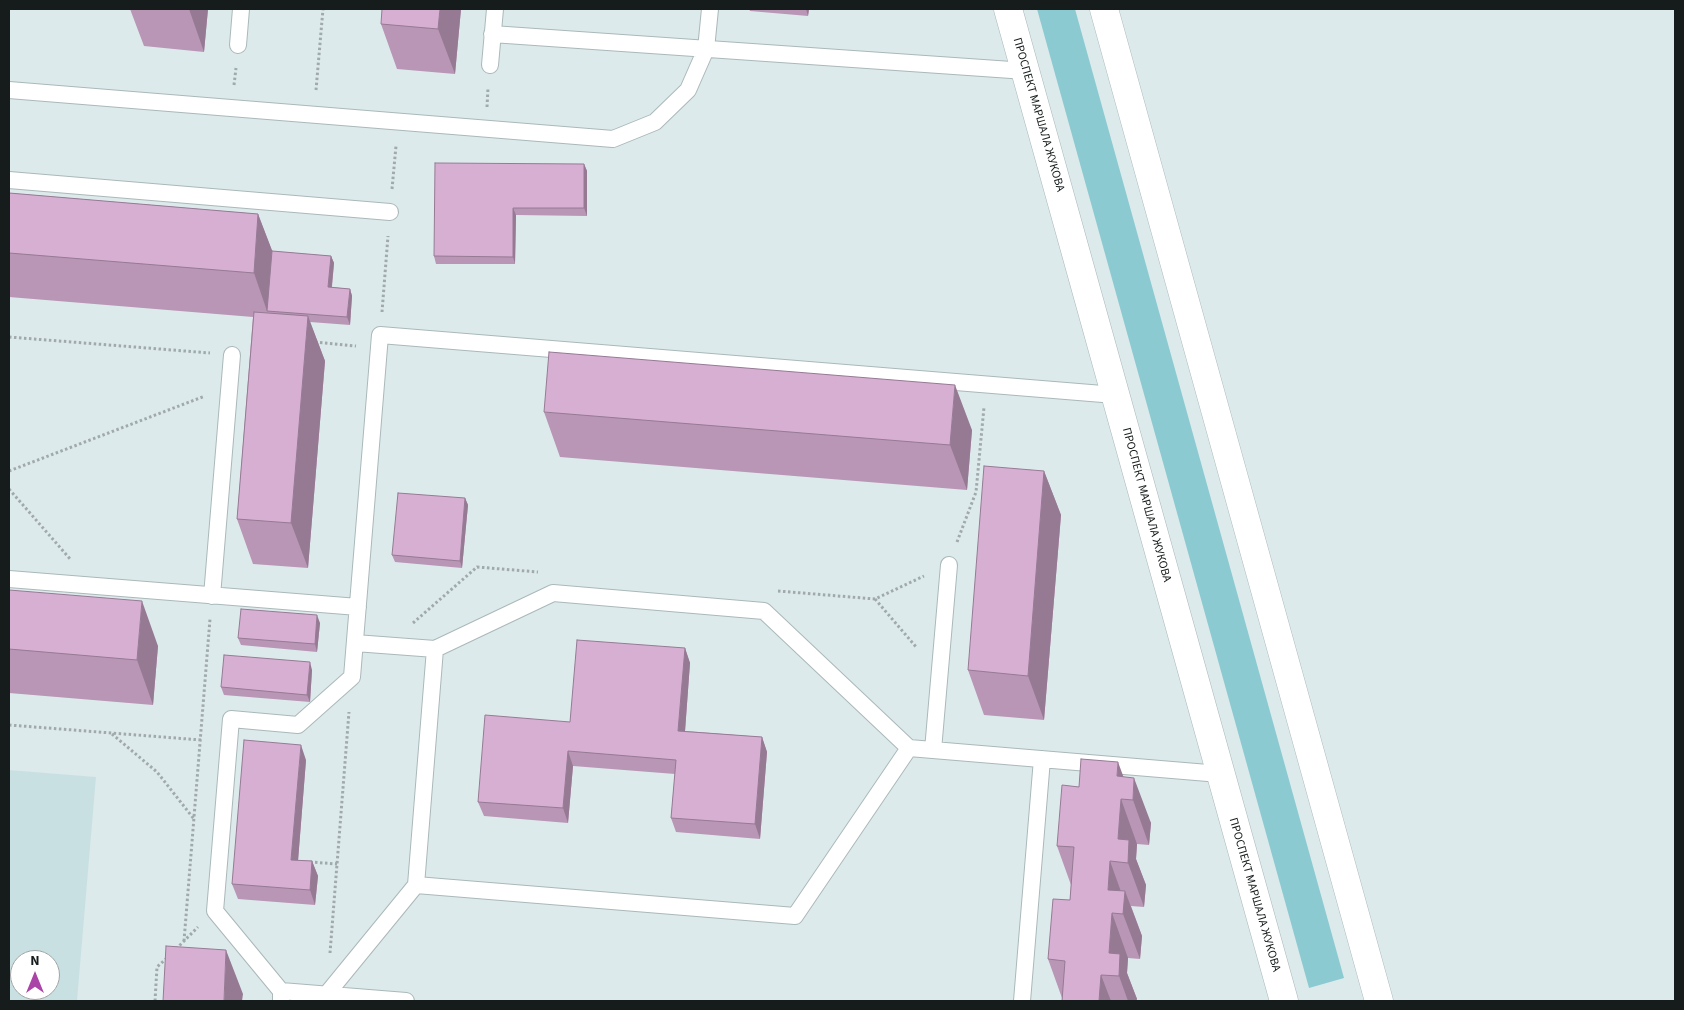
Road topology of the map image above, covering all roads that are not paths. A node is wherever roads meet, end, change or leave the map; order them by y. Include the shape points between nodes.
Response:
1 (241, 9) edge
2 (494, 9) edge
3 (710, 9) edge
4 (1008, 9) edge
5 (1104, 9) edge
6 (492, 34) junction
7 (238, 45) road end
8 (706, 49) junction
9 (490, 65) road end
10 (1026, 71) junction
11 (9, 90) edge
12 (9, 180) edge
13 (390, 212) dead end
14 (232, 355) road end
15 (1115, 395) junction
16 (949, 564) road end
17 (9, 579) edge
18 (212, 596) junction
19 (358, 608) junction
20 (355, 643) junction
21 (435, 649) junction
22 (908, 748) junction
23 (933, 750) junction
24 (1042, 759) junction
25 (1220, 774) junction
26 (416, 886) junction
27 (326, 995) junction
28 (281, 996) edge
29 (1374, 1000) edge
30 (406, 1001) edge
31 (1022, 1001) edge
32 (1284, 1001) edge

1 - 7 lane
2 - 6 lane
3 - 8 lane
4 - 10 street, ПРОСПЕКТ МАРШАЛА ЖУКОВА
5 - 29 street
6 - 8 lane
6 - 9 lane
8 - 10 lane
8 - 11 lane via 688,90 655,122 613,139
10 - 15 street, ПРОСПЕКТ МАРШАЛА ЖУКОВА
12 - 13 lane
14 - 18 lane
15 - 19 lane via 380,335
15 - 25 street, ПРОСПЕКТ МАРШАЛА ЖУКОВА
16 - 23 lane
17 - 18 lane
18 - 19 lane
19 - 20 lane
20 - 21 lane
20 - 28 lane via 352,678 298,725 231,719 215,911
21 - 22 lane via 553,593 764,610
21 - 26 lane
22 - 23 lane
22 - 26 lane via 795,916
23 - 24 lane
24 - 25 lane
24 - 31 lane
25 - 32 street, ПРОСПЕКТ МАРШАЛА ЖУКОВА
26 - 27 lane
27 - 28 lane
27 - 30 lane

